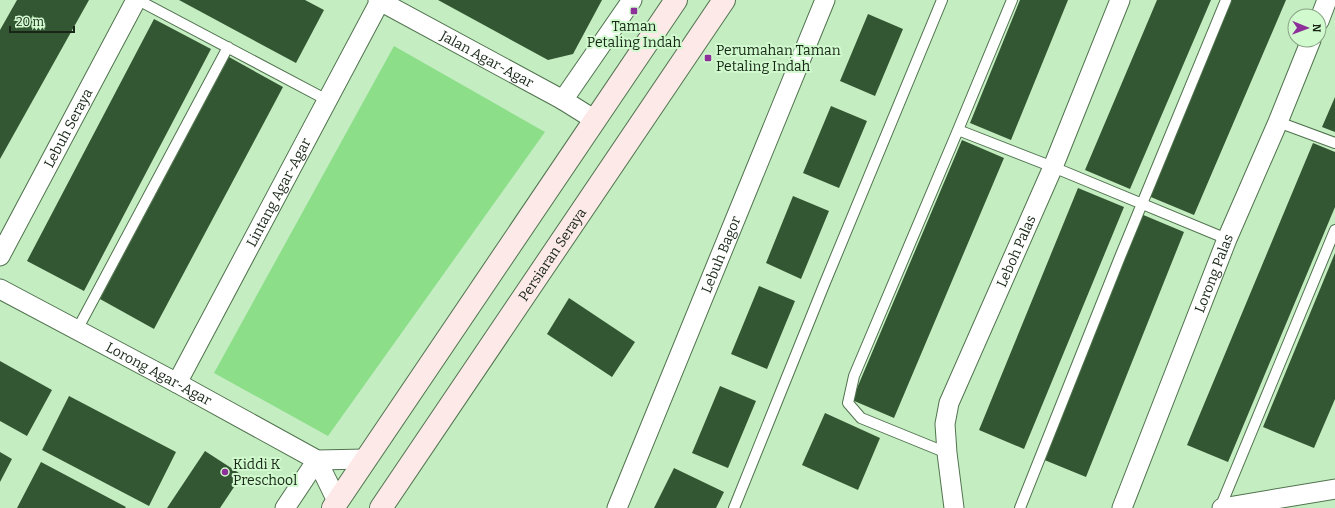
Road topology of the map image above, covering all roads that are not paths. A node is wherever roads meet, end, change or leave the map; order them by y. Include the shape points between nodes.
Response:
1 (137, 0) edge
2 (379, 0) edge
3 (632, 0) edge
4 (676, 0) edge
5 (724, 0) edge
6 (825, 0) edge
7 (942, 0) edge
8 (1012, 0) edge
9 (1120, 0) edge
10 (1226, 0) edge
11 (228, 47) junction
12 (1308, 48) edge
13 (327, 100) junction
14 (564, 100) junction
15 (595, 120) junction
16 (1278, 122) junction
17 (958, 130) junction
18 (1335, 143) edge
19 (1053, 167) junction
20 (1142, 204) junction
21 (1335, 230) edge
22 (1227, 239) junction
23 (0, 256) edge
24 (0, 289) edge
25 (77, 330) junction
26 (177, 383) junction
27 (947, 453) junction
28 (366, 459) junction
29 (317, 460) junction
30 (1335, 490) edge
31 (335, 505) edge
32 (285, 508) edge
33 (381, 508) edge
34 (617, 508) edge
35 (734, 508) edge
36 (954, 508) edge
37 (1020, 508) edge
38 (1122, 508) edge
39 (1221, 508) edge

1 - 11 lane
1 - 23 street, Lebuh Seraya
2 - 13 street, Lintang Agar-Agar
2 - 14 street, Jalan Agar-Agar
3 - 14 street
4 - 15 main road
5 - 33 main road, Persiaran Seraya
6 - 34 street, Lebuh Bagor
7 - 35 lane
8 - 17 lane
9 - 19 street, Leboh Palas
10 - 20 lane
11 - 13 lane
11 - 25 lane
12 - 16 street, Lorong Palas
13 - 26 street, Lintang Agar-Agar
14 - 15 street, Jalan Agar-Agar
15 - 28 main road
16 - 18 lane
16 - 22 street, Lorong Palas
17 - 19 lane
17 - 27 lane via 854,376 848,403 861,418
19 - 20 lane
19 - 27 street, Leboh Palas via 949,403 945,424
20 - 22 lane
20 - 37 lane
21 - 39 lane
22 - 38 street, Lorong Palas
24 - 25 street, Lorong Agar-Agar
25 - 26 street, Lorong Agar-Agar
26 - 29 street, Lorong Agar-Agar
27 - 36 street, Leboh Palas
28 - 29 street
28 - 31 main road
29 - 31 street
29 - 32 street
30 - 39 street

